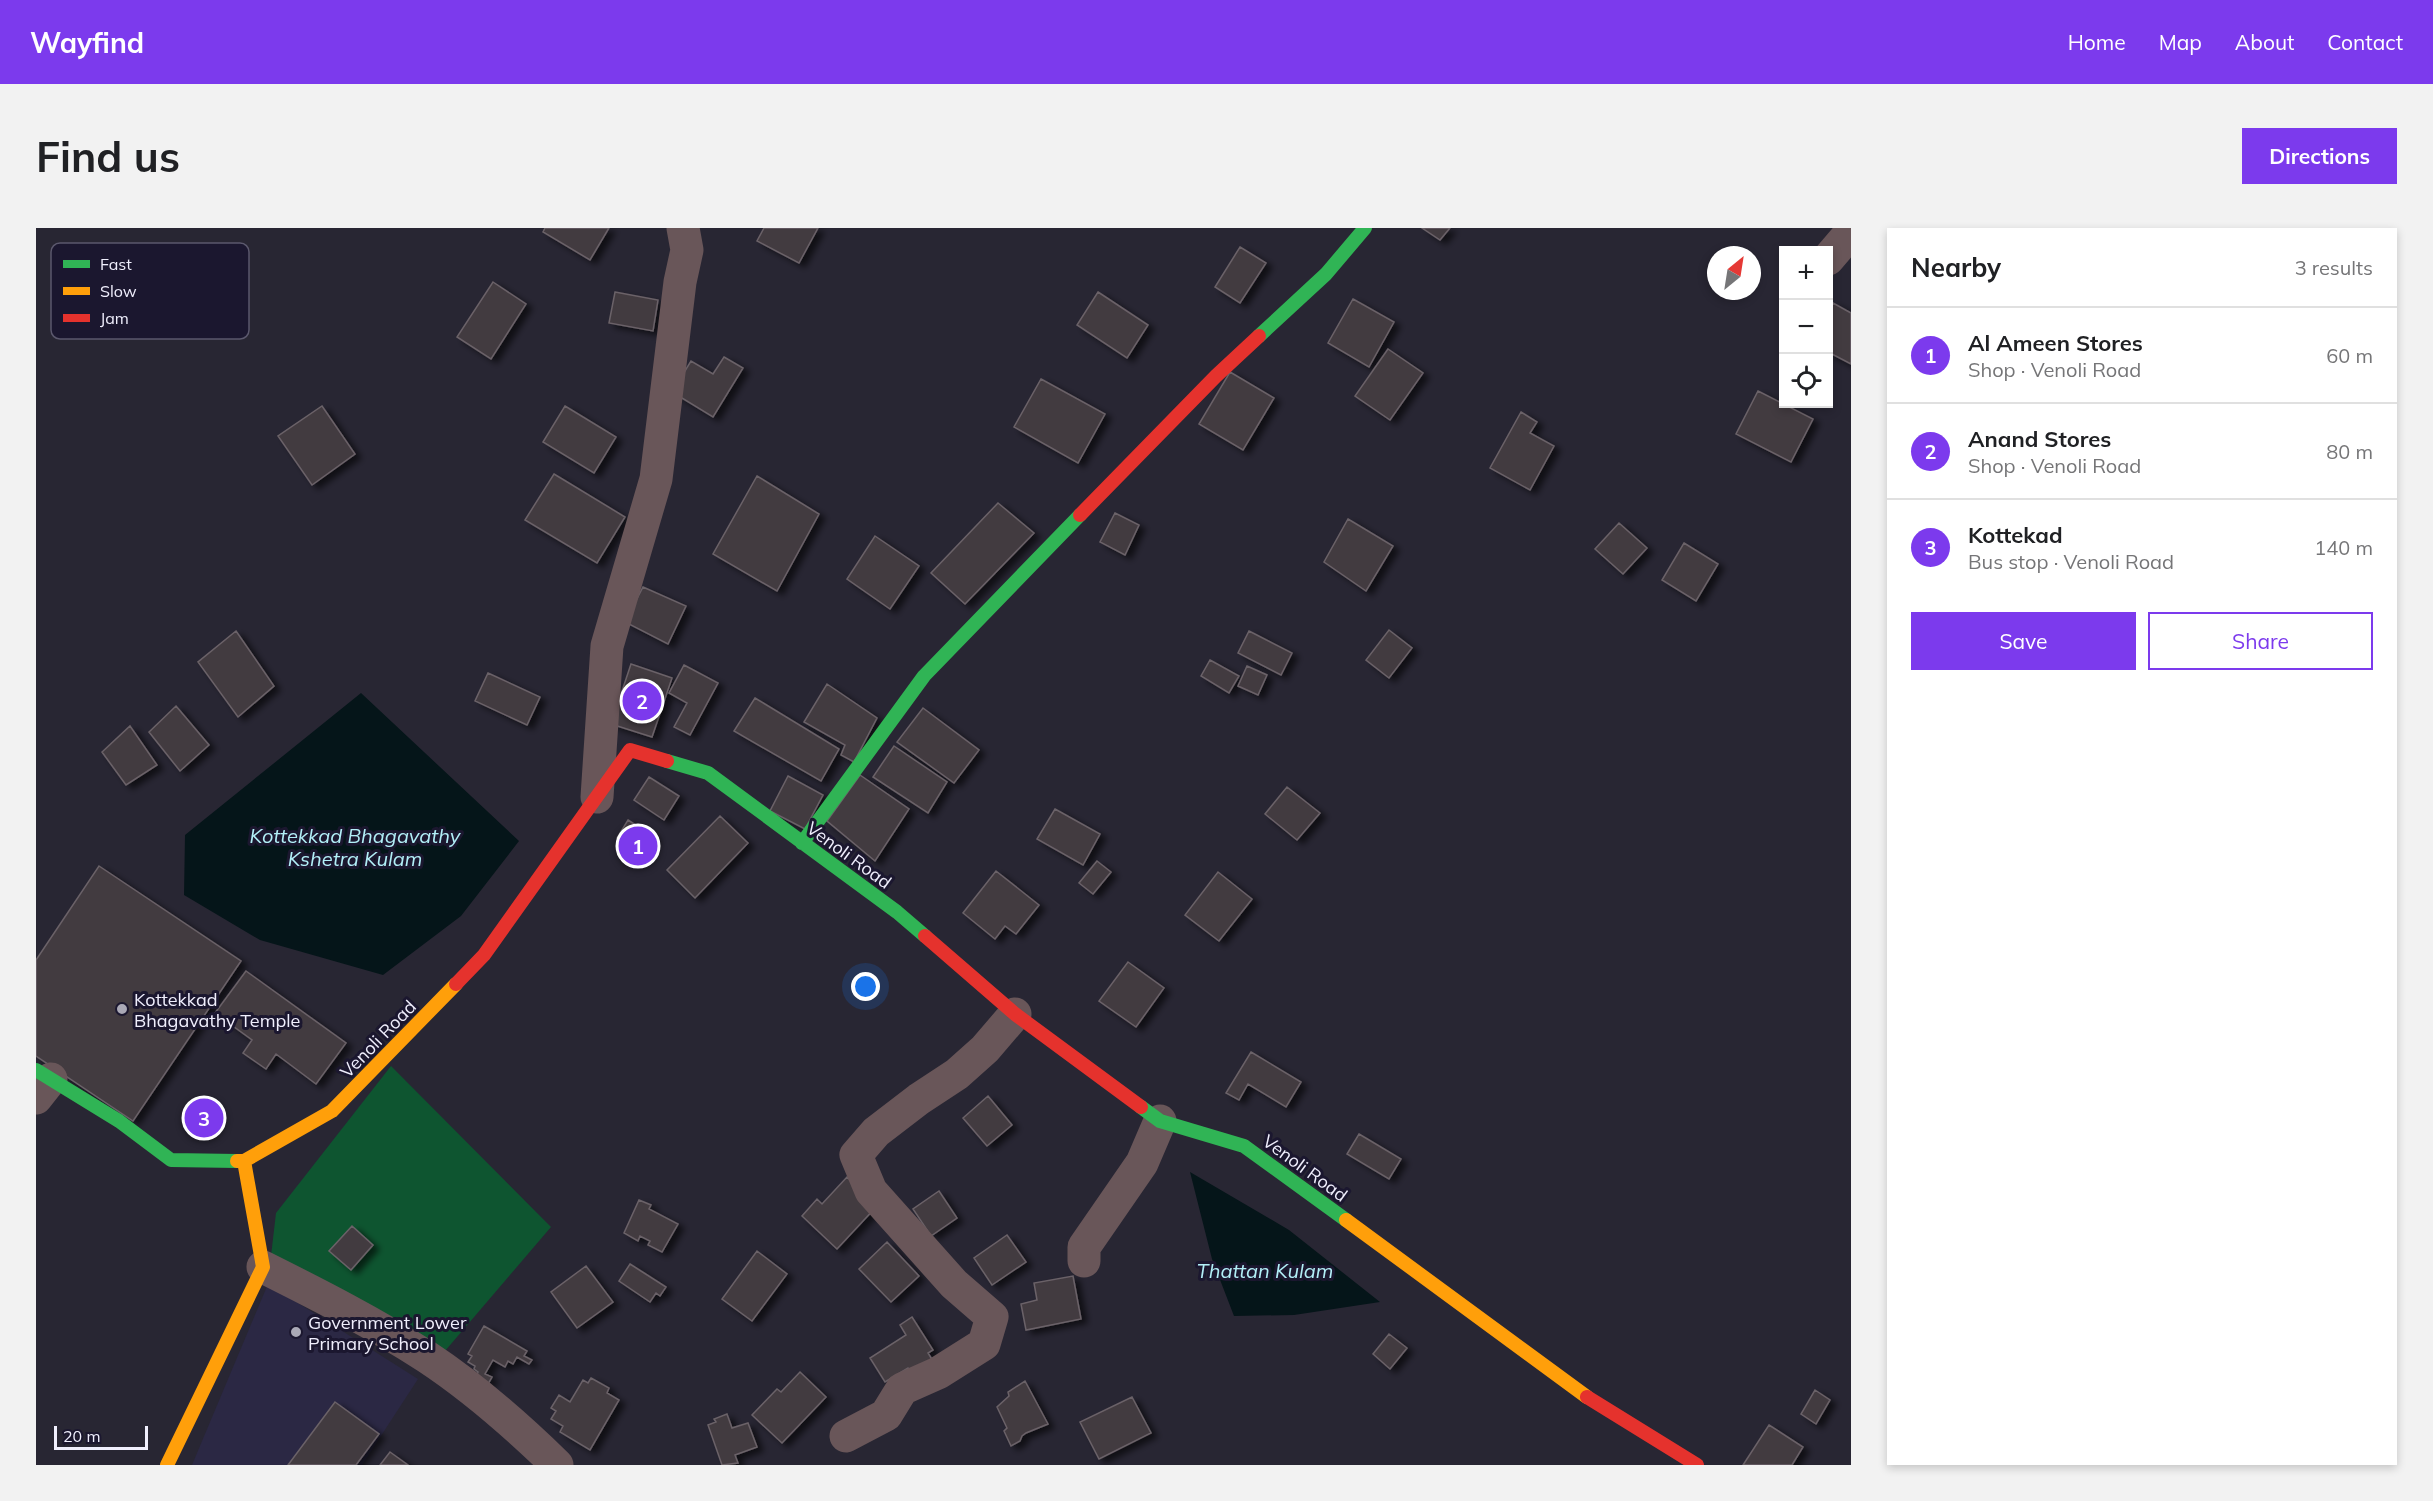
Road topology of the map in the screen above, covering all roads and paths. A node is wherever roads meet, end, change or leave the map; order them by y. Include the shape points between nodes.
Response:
1 (683, 228) edge
2 (1365, 228) edge
3 (1851, 232) edge
4 (1833, 254) edge
5 (597, 797) junction
6 (802, 843) junction
7 (1015, 1014) junction
8 (41, 1083) edge
9 (1160, 1121) junction
10 (244, 1161) junction
11 (1084, 1261) dead end
12 (263, 1267) junction
13 (846, 1436) dead end
14 (167, 1465) edge
15 (557, 1465) edge
16 (1697, 1465) edge

1 - 5 street via 687,250 656,479 607,646
2 - 6 street via 1326,274 1216,376 924,676
3 - 4 street
5 - 6 street, Venoli Road via 630,750 708,773
5 - 10 street, Venoli Road via 484,955 332,1111
6 - 7 street, Venoli Road via 897,912
7 - 9 street, Venoli Road
7 - 13 street via 957,1074 876,1132 856,1155 871,1191 954,1284 992,1317 984,1344 938,1373 902,1389 886,1415
8 - 10 street via 119,1121 171,1160
9 - 11 street via 1142,1163 1084,1247
9 - 16 street, Venoli Road via 1244,1146 1592,1400
10 - 12 street
12 - 14 street
12 - 15 street via 350,1311 428,1358 516,1424

